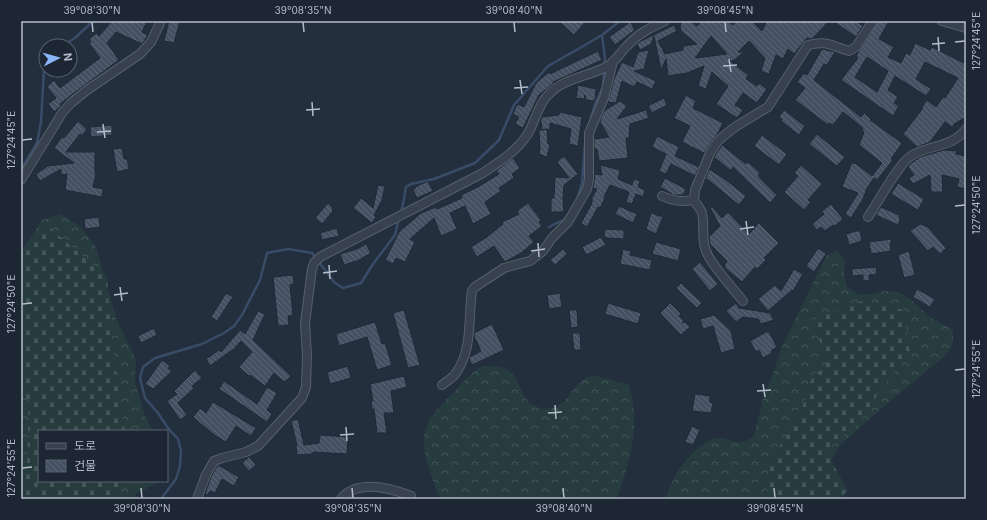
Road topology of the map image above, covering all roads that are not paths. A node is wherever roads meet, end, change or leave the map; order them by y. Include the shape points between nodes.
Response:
1 (161, 21) edge
2 (665, 21) edge
3 (873, 21) edge
4 (942, 21) edge
5 (966, 28) edge
6 (608, 65) junction
7 (966, 129) edge
8 (21, 180) edge
9 (662, 196) dead end
10 (694, 200) junction
11 (868, 217) dead end
12 (743, 301) dead end
13 (442, 385) dead end
14 (410, 496) dead end
15 (197, 499) edge
16 (341, 499) edge

1 - 8 street via 148,47 87,90 62,113
2 - 6 street via 641,33
3 - 10 street via 856,47 849,51 827,43 817,42 808,45 768,107 730,130 718,141 695,190
4 - 5 street
6 - 13 street via 604,98 589,133 587,189 568,222 544,251 530,261 504,268 472,291 466,351 461,366
6 - 15 street via 569,81 548,94 527,135 506,158 483,173 317,260 312,269 305,323 306,387 302,398 258,446 214,461
7 - 11 street via 946,145 918,153 906,160
9 - 10 street via 682,202
10 - 12 street via 702,212 706,253
14 - 16 street via 378,487 356,489

